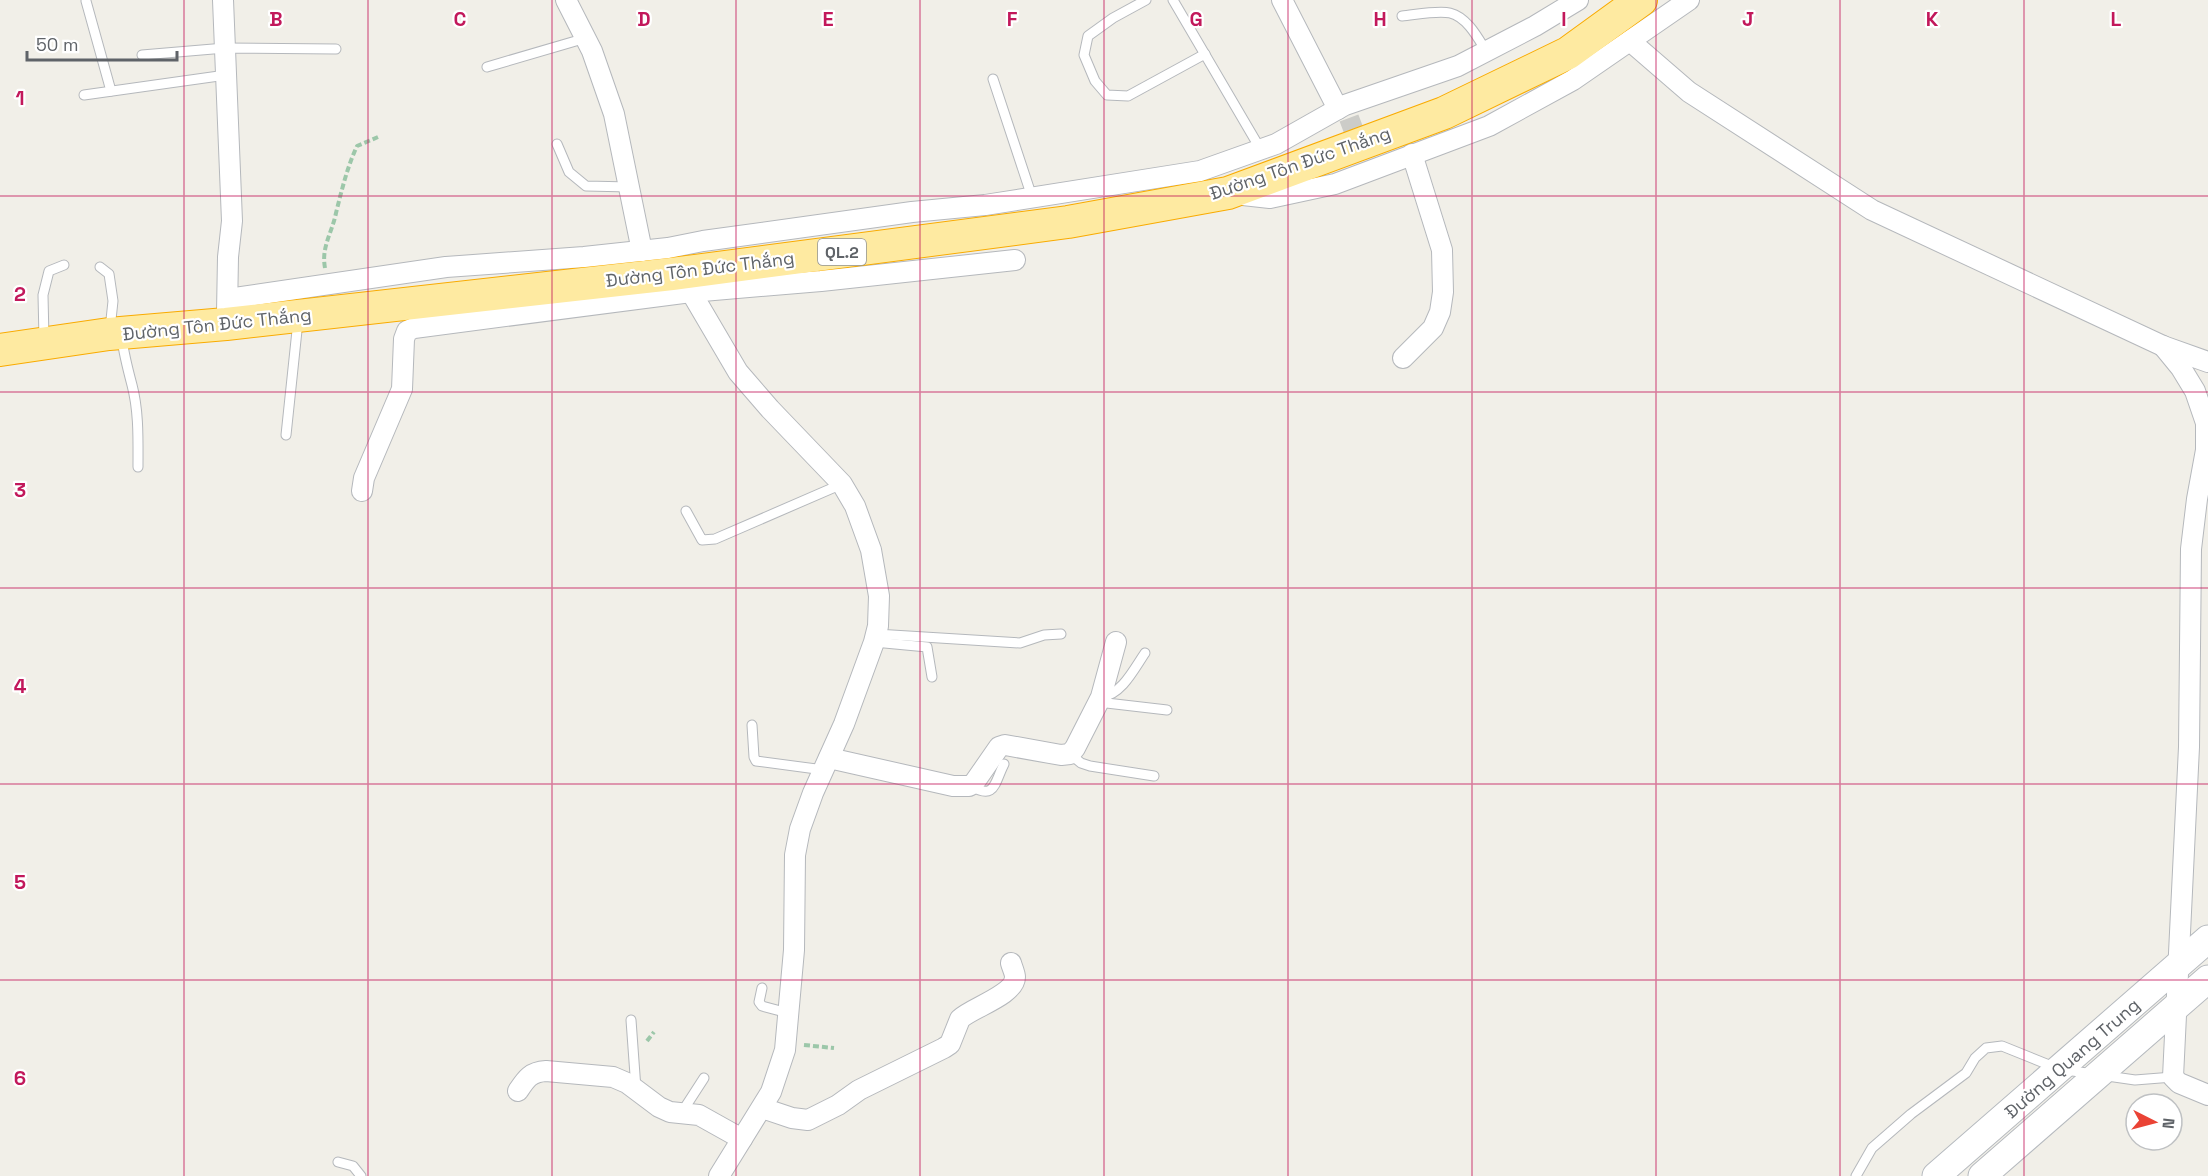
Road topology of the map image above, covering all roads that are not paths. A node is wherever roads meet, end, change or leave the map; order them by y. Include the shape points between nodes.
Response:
1 (223, 0) edge
2 (566, 0) edge
3 (1146, 0) edge
4 (1173, 0) edge
5 (1282, 0) edge
6 (1578, 0) edge
7 (1641, 0) edge
8 (1689, 0) edge
9 (86, 1) edge
10 (1402, 16) dead end
11 (586, 38) junction
12 (1630, 41) junction
13 (225, 48) junction
14 (336, 49) dead end
15 (1486, 51) junction
16 (1205, 54) junction
17 (142, 55) dead end
18 (488, 67) dead end
19 (226, 75) junction
20 (993, 79) dead end
21 (111, 91) junction
22 (84, 95) dead end
23 (1344, 111) junction
24 (557, 144) dead end
25 (1412, 154) junction
26 (1247, 170) junction
27 (630, 187) junction
28 (1032, 197) junction
29 (642, 251) junction
30 (1015, 260) dead end
31 (64, 265) dead end
32 (100, 267) dead end
33 (676, 277) junction
34 (227, 311) junction
35 (298, 316) junction
36 (115, 334) junction
37 (44, 343) junction
38 (2163, 346) junction
39 (0, 350) edge
40 (1403, 358) dead end
41 (2208, 362) edge
42 (286, 435) dead end
43 (138, 467) dead end
44 (842, 484) junction
45 (362, 491) dead end
46 (686, 511) dead end
47 (1062, 634) dead end
48 (875, 638) junction
49 (1116, 642) dead end
50 (1145, 653) dead end
51 (932, 677) dead end
52 (1100, 699) junction
53 (1167, 710) dead end
54 (752, 724) dead end
55 (1070, 754) junction
56 (826, 764) junction
57 (1004, 764) dead end
58 (1154, 776) dead end
59 (969, 786) junction
60 (2208, 939) edge
61 (1011, 963) dead end
62 (2179, 965) junction
63 (2208, 979) edge
64 (762, 988) dead end
65 (2177, 1006) junction
66 (788, 1013) junction
67 (631, 1020) dead end
68 (2059, 1069) junction
69 (2099, 1074) junction
70 (2173, 1077) junction
71 (704, 1078) dead end
72 (636, 1090) junction
73 (518, 1091) dead end
74 (2208, 1095) edge
75 (762, 1108) junction
76 (682, 1112) junction
77 (742, 1139) junction
78 (338, 1162) dead end
79 (361, 1176) edge
80 (719, 1176) edge
81 (1856, 1176) edge
82 (1936, 1176) edge
83 (1982, 1176) edge

1 - 13 street
2 - 11 street
3 - 16 lane via 1088,36 1084,55 1095,81 1107,95 1128,96
4 - 16 lane
5 - 23 street
6 - 15 street
7 - 26 highway, Đường Tôn Đức Thắng / QL.2 via 1569,52 1444,113
8 - 12 street
9 - 21 lane
10 - 15 lane via 1450,13 1464,21
11 - 18 lane
11 - 27 street via 614,114
12 - 25 street via 1573,80 1489,126
12 - 38 street via 1689,92 1872,210
13 - 14 lane
13 - 17 lane
13 - 19 street
15 - 23 street
16 - 26 lane
19 - 21 lane
19 - 34 street via 232,221
20 - 28 lane
21 - 22 lane
23 - 26 street via 1276,144
24 - 27 lane via 568,172 586,186
25 - 26 street via 1367,164 1335,184 1270,198 1250,197
25 - 40 street via 1442,250 1443,292 1433,328
26 - 28 street via 1200,171
26 - 33 highway, Đường Tôn Đức Thắng / QL.2 via 1068,222
27 - 29 street
28 - 33 street via 703,241
29 - 33 street
29 - 34 street via 446,267 329,283
30 - 33 street via 821,281
31 - 37 lane via 49,271 43,295
32 - 36 lane via 109,273
33 - 35 highway, Đường Tôn Đức Thắng / QL.2
33 - 44 street via 738,372
33 - 45 street via 406,331 402,388
34 - 35 highway, Đường Tôn Đức Thắng / QL.2
34 - 36 highway, Đường Tôn Đức Thắng / QL.2
35 - 42 lane
36 - 37 highway, Đường Tôn Đức Thắng / QL.2
36 - 43 lane via 133,386
37 - 39 highway, Đường Tôn Đức Thắng / QL.2
38 - 41 street
38 - 62 street via 2195,392 2206,423 2206,450 2191,549 2189,747
44 - 46 lane via 706,540 702,540
44 - 48 street via 855,506 877,573
47 - 48 lane via 1020,643
48 - 51 lane via 927,646
48 - 56 street
49 - 52 street
50 - 52 lane via 1122,686
52 - 53 lane
52 - 55 street
54 - 56 lane via 756,761
55 - 58 lane via 1090,766
55 - 59 street via 999,747
56 - 59 street
56 - 66 street via 800,829 795,855 794,950
57 - 59 lane via 988,792
60 - 62 main road, Đường Quang Trung
61 - 75 street via 1013,984 960,1019 950,1044 944,1048 808,1120
62 - 65 street
62 - 68 main road, Đường Quang Trung
63 - 65 main road, Đường Quang Trung
64 - 66 lane via 762,1006
65 - 69 main road, Đường Quang Trung
65 - 70 street
66 - 75 street via 786,1044
67 - 72 lane
68 - 69 lane
68 - 81 lane via 2002,1046 1986,1048 1966,1073 1872,1148
68 - 82 main road, Đường Quang Trung
69 - 70 lane via 2135,1080
69 - 83 main road, Đường Quang Trung
70 - 74 street
71 - 76 lane
72 - 73 street via 613,1077 536,1071
72 - 76 street via 659,1107
75 - 77 street
76 - 77 street via 707,1118
77 - 80 street
78 - 79 lane via 353,1166

